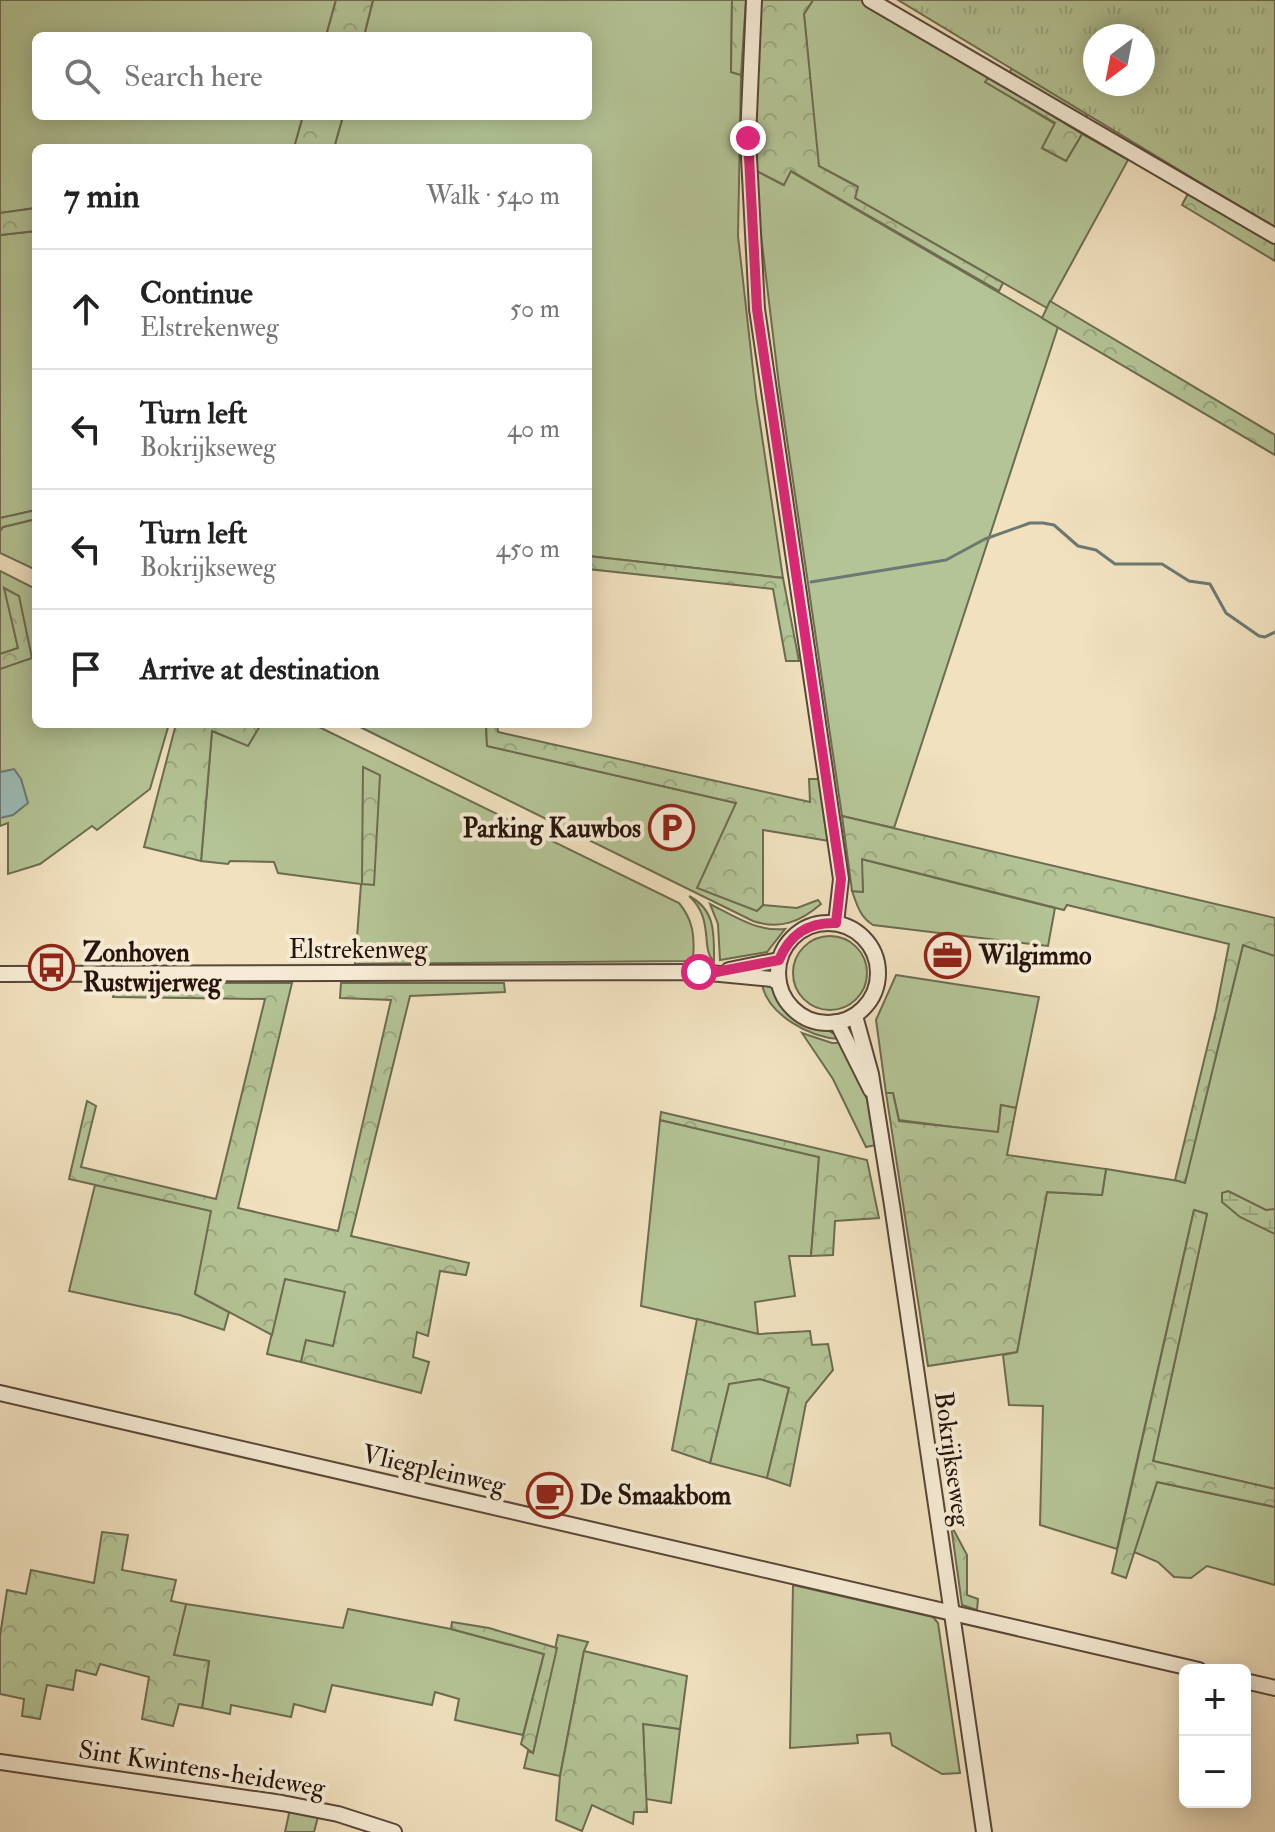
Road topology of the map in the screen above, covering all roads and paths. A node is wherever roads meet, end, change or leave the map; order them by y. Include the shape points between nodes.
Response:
1 (754, 0) edge
2 (870, 0) edge
3 (1275, 236) edge
4 (836, 923) junction
5 (779, 960) junction
6 (716, 972) junction
7 (0, 974) edge
8 (779, 983) junction
9 (855, 1016) junction
10 (837, 1022) junction
11 (873, 1093) junction
12 (0, 1393) edge
13 (951, 1612) junction
14 (1179, 1665) edge
15 (1251, 1682) edge
16 (1275, 1688) edge
17 (0, 1762) edge
18 (394, 1832) edge
19 (984, 1832) edge

1 - 4 street via 748,138 757,309 841,879
2 - 3 street
4 - 5 street via 800,930
4 - 9 street via 849,926 870,944 879,969 873,996
5 - 6 street, Elstrekenweg
5 - 8 street
6 - 7 street, Elstrekenweg
6 - 8 street, Elstrekenweg
8 - 10 street via 784,997 806,1018
9 - 10 street
9 - 11 street, Bokrijkseweg
10 - 11 street, Bokrijkseweg
11 - 13 street, Bokrijkseweg
12 - 13 street, Vliegpleinweg
13 - 14 street, Vliegpleinweg
13 - 19 street, Bokrijkseweg
15 - 16 street
17 - 18 street, Sint Kwintens-heideweg via 282,1803

